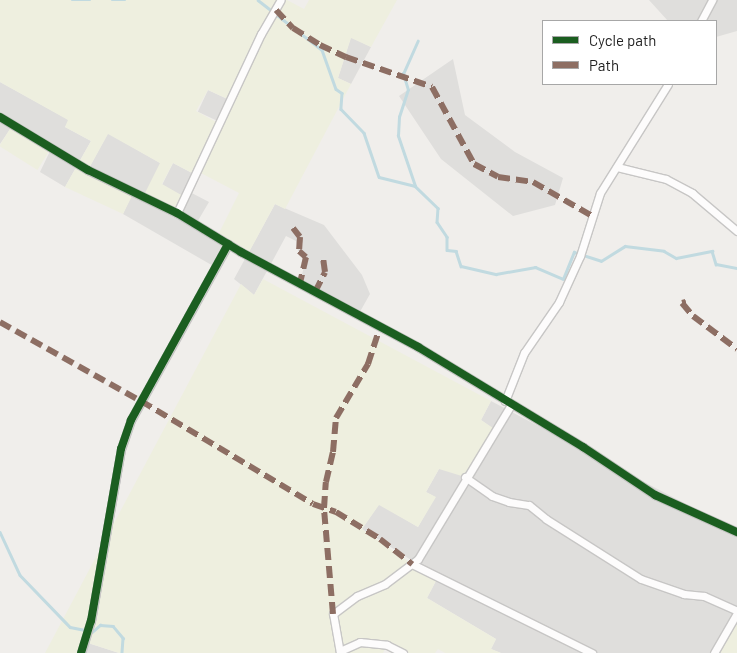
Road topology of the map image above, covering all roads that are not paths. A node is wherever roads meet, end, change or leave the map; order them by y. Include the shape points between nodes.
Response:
1 (281, 0) edge
2 (712, 0) edge
3 (702, 20) edge
4 (667, 85) edge
5 (0, 117) edge
6 (617, 167) junction
7 (177, 213) junction
8 (737, 231) edge
9 (228, 244) junction
10 (508, 403) junction
11 (465, 478) junction
12 (737, 532) edge
13 (412, 564) junction
14 (737, 612) edge
15 (340, 652) edge
16 (81, 653) edge
17 (403, 653) edge
18 (592, 653) edge
19 (714, 653) edge

1 - 7 street via 261,34
2 - 3 street
4 - 6 street
5 - 7 street via 88,170
6 - 8 street via 666,179 692,193
6 - 10 street via 600,193 580,256 559,302 524,353
7 - 9 street
9 - 10 street via 418,347
9 - 16 street via 131,420 120,449 90,621
10 - 11 street
10 - 12 street via 655,495
11 - 13 street via 442,523
11 - 14 street via 492,496 529,505 642,579 684,594 704,596
13 - 15 street via 333,614
13 - 18 street
14 - 19 street
15 - 17 street via 360,642 387,645

